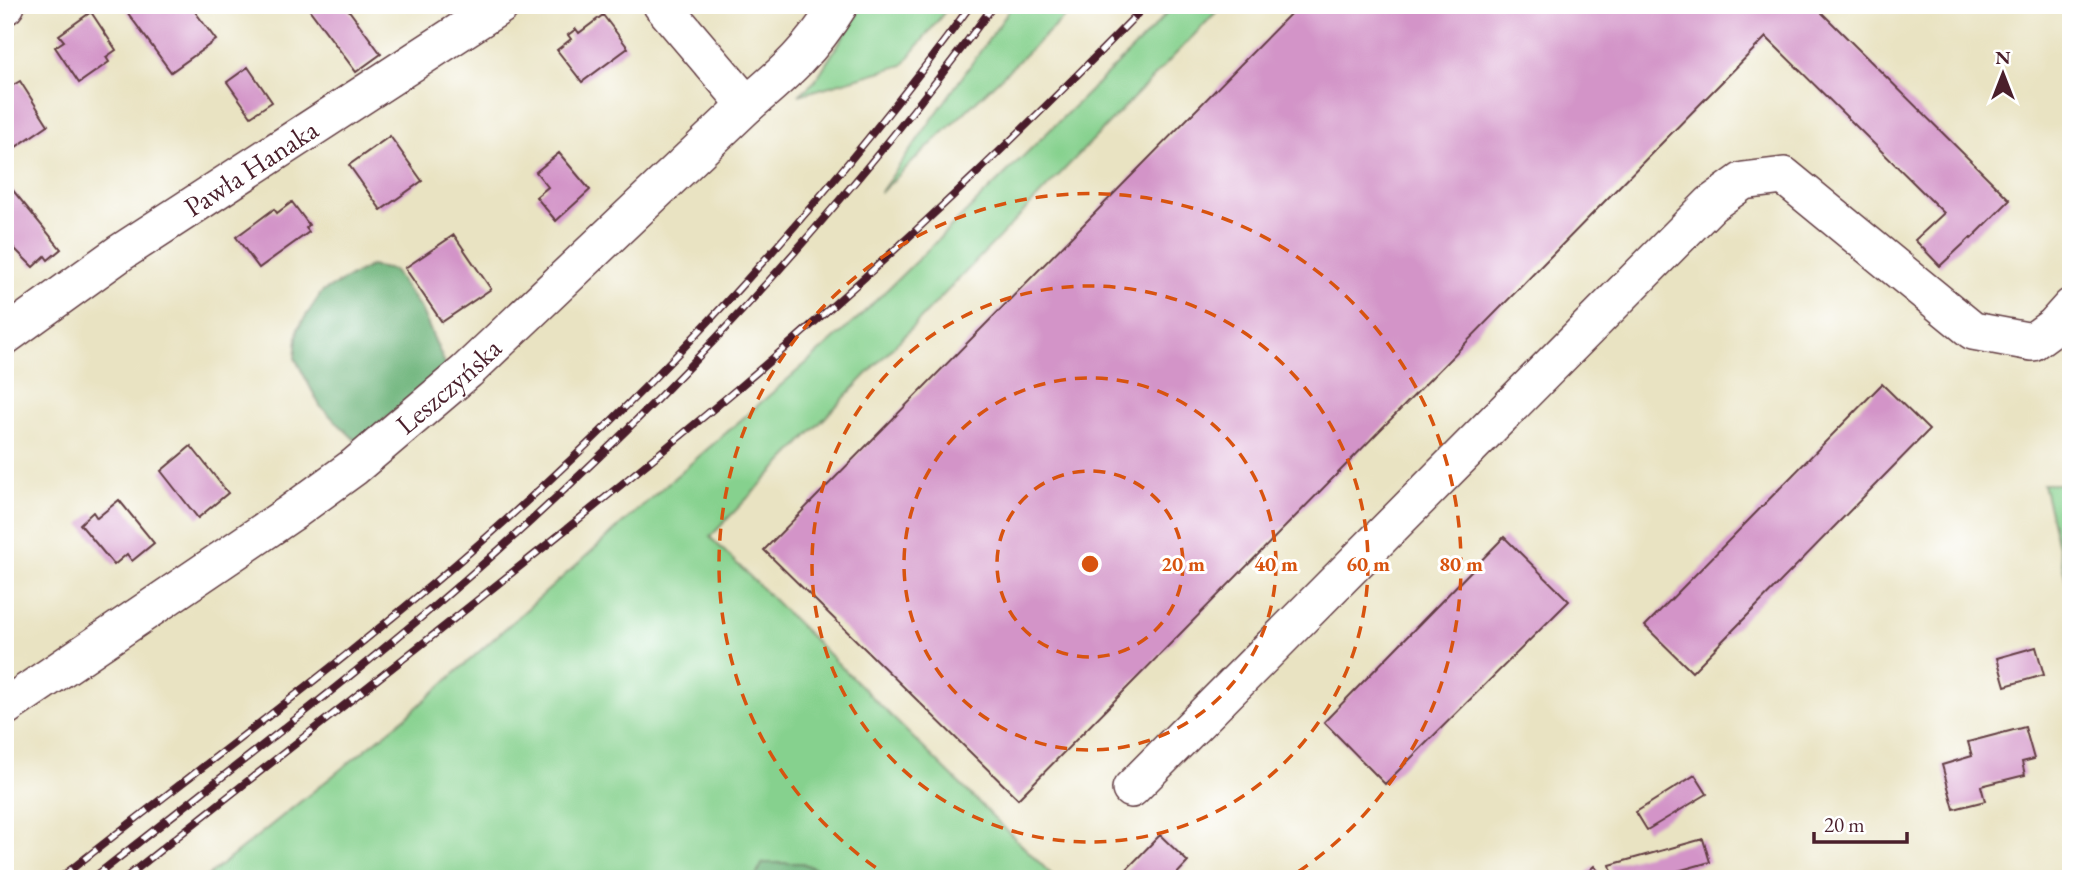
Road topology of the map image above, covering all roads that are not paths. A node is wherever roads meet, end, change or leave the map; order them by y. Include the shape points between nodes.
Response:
1 (501, 5) edge
2 (662, 5) edge
3 (839, 5) edge
4 (747, 105) junction
5 (2071, 307) edge
6 (5, 336) edge
7 (5, 706) edge
8 (1131, 789) dead end

1 - 6 street, Pawła Hanaka via 120,253
2 - 4 street
3 - 4 street, Leszczyńska via 809,50
4 - 7 street, Leszczyńska via 467,371 354,467
5 - 8 street via 2032,342 1973,331 1784,176 1743,181 1711,204

